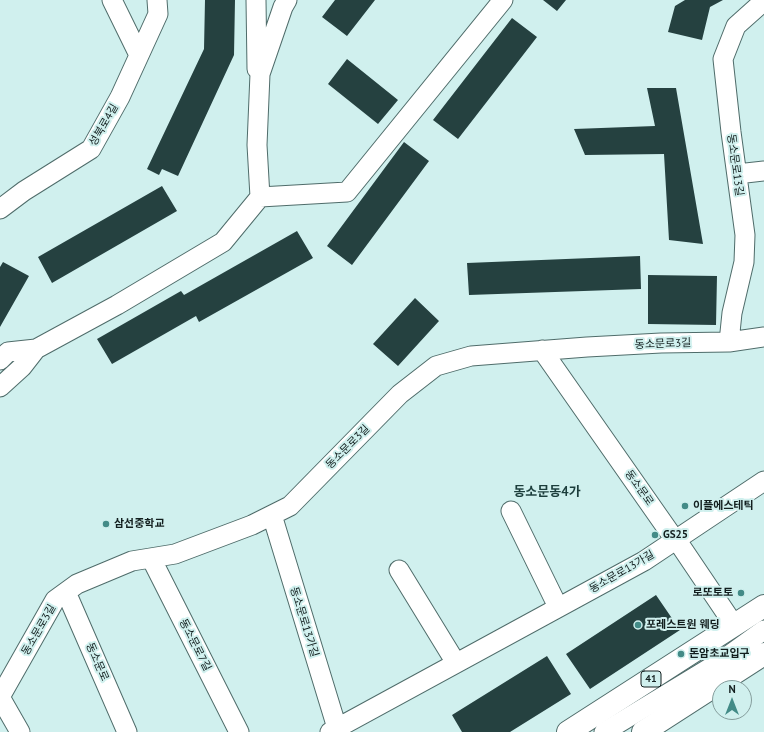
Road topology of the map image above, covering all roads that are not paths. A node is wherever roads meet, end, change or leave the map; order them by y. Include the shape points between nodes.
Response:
1 (112, 0) edge
2 (157, 0) edge
3 (256, 0) edge
4 (287, 0) edge
5 (503, 0) edge
6 (764, 1) edge
7 (139, 55) junction
8 (258, 145) junction
9 (764, 171) edge
10 (737, 174) junction
11 (260, 198) junction
12 (0, 209) edge
13 (764, 337) edge
14 (729, 342) junction
15 (36, 349) junction
16 (542, 350) junction
17 (0, 360) edge
18 (0, 387) edge
19 (764, 481) edge
20 (511, 511) dead end
21 (272, 515) junction
22 (675, 540) junction
23 (151, 558) junction
24 (399, 570) dead end
25 (66, 592) junction
26 (764, 606) edge
27 (558, 607) junction
28 (734, 626) junction
29 (764, 630) edge
30 (764, 644) edge
31 (764, 654) edge
32 (456, 663) junction
33 (0, 697) edge
34 (333, 730) edge
35 (20, 732) edge
36 (127, 732) edge
37 (239, 732) edge
38 (568, 732) edge
39 (604, 732) edge
40 (622, 732) edge
41 (643, 732) edge

1 - 7 street
2 - 7 street, 성북로4길 via 158,14
3 - 8 street
4 - 8 street via 260,74
5 - 11 street via 348,192
6 - 10 street, 동소문로13길 via 736,26 723,59
7 - 12 street, 성북로4길 via 120,97 91,149
8 - 11 street
9 - 10 street
10 - 14 street, 동소문로13길 via 745,235 744,262 732,313
11 - 15 street via 223,242 117,305
13 - 14 street, 동소문로3길
14 - 16 street, 동소문로3길
15 - 17 street via 8,352
15 - 18 street via 22,367
16 - 21 street, 동소문로3길 via 470,356 436,366 400,394 290,506
16 - 22 street, 동소문로
19 - 22 street, 동소문로13가길
20 - 27 street
21 - 23 street, 동소문로3길 via 175,554
21 - 34 street, 동소문로13가길
22 - 27 street, 동소문로13가길 via 644,561
22 - 28 street, 동소문로
23 - 25 street, 동소문로3길 via 132,561 77,584
23 - 37 street, 동소문로7길
24 - 32 street
25 - 33 street, 동소문로3길 via 55,600
25 - 36 street, 동소문로
26 - 28 main road, 41
27 - 32 street, 동소문로13가길
28 - 38 main road, 41
29 - 39 street via 721,661
30 - 40 street
31 - 41 main road
32 - 34 street, 동소문로13가길
33 - 35 street

